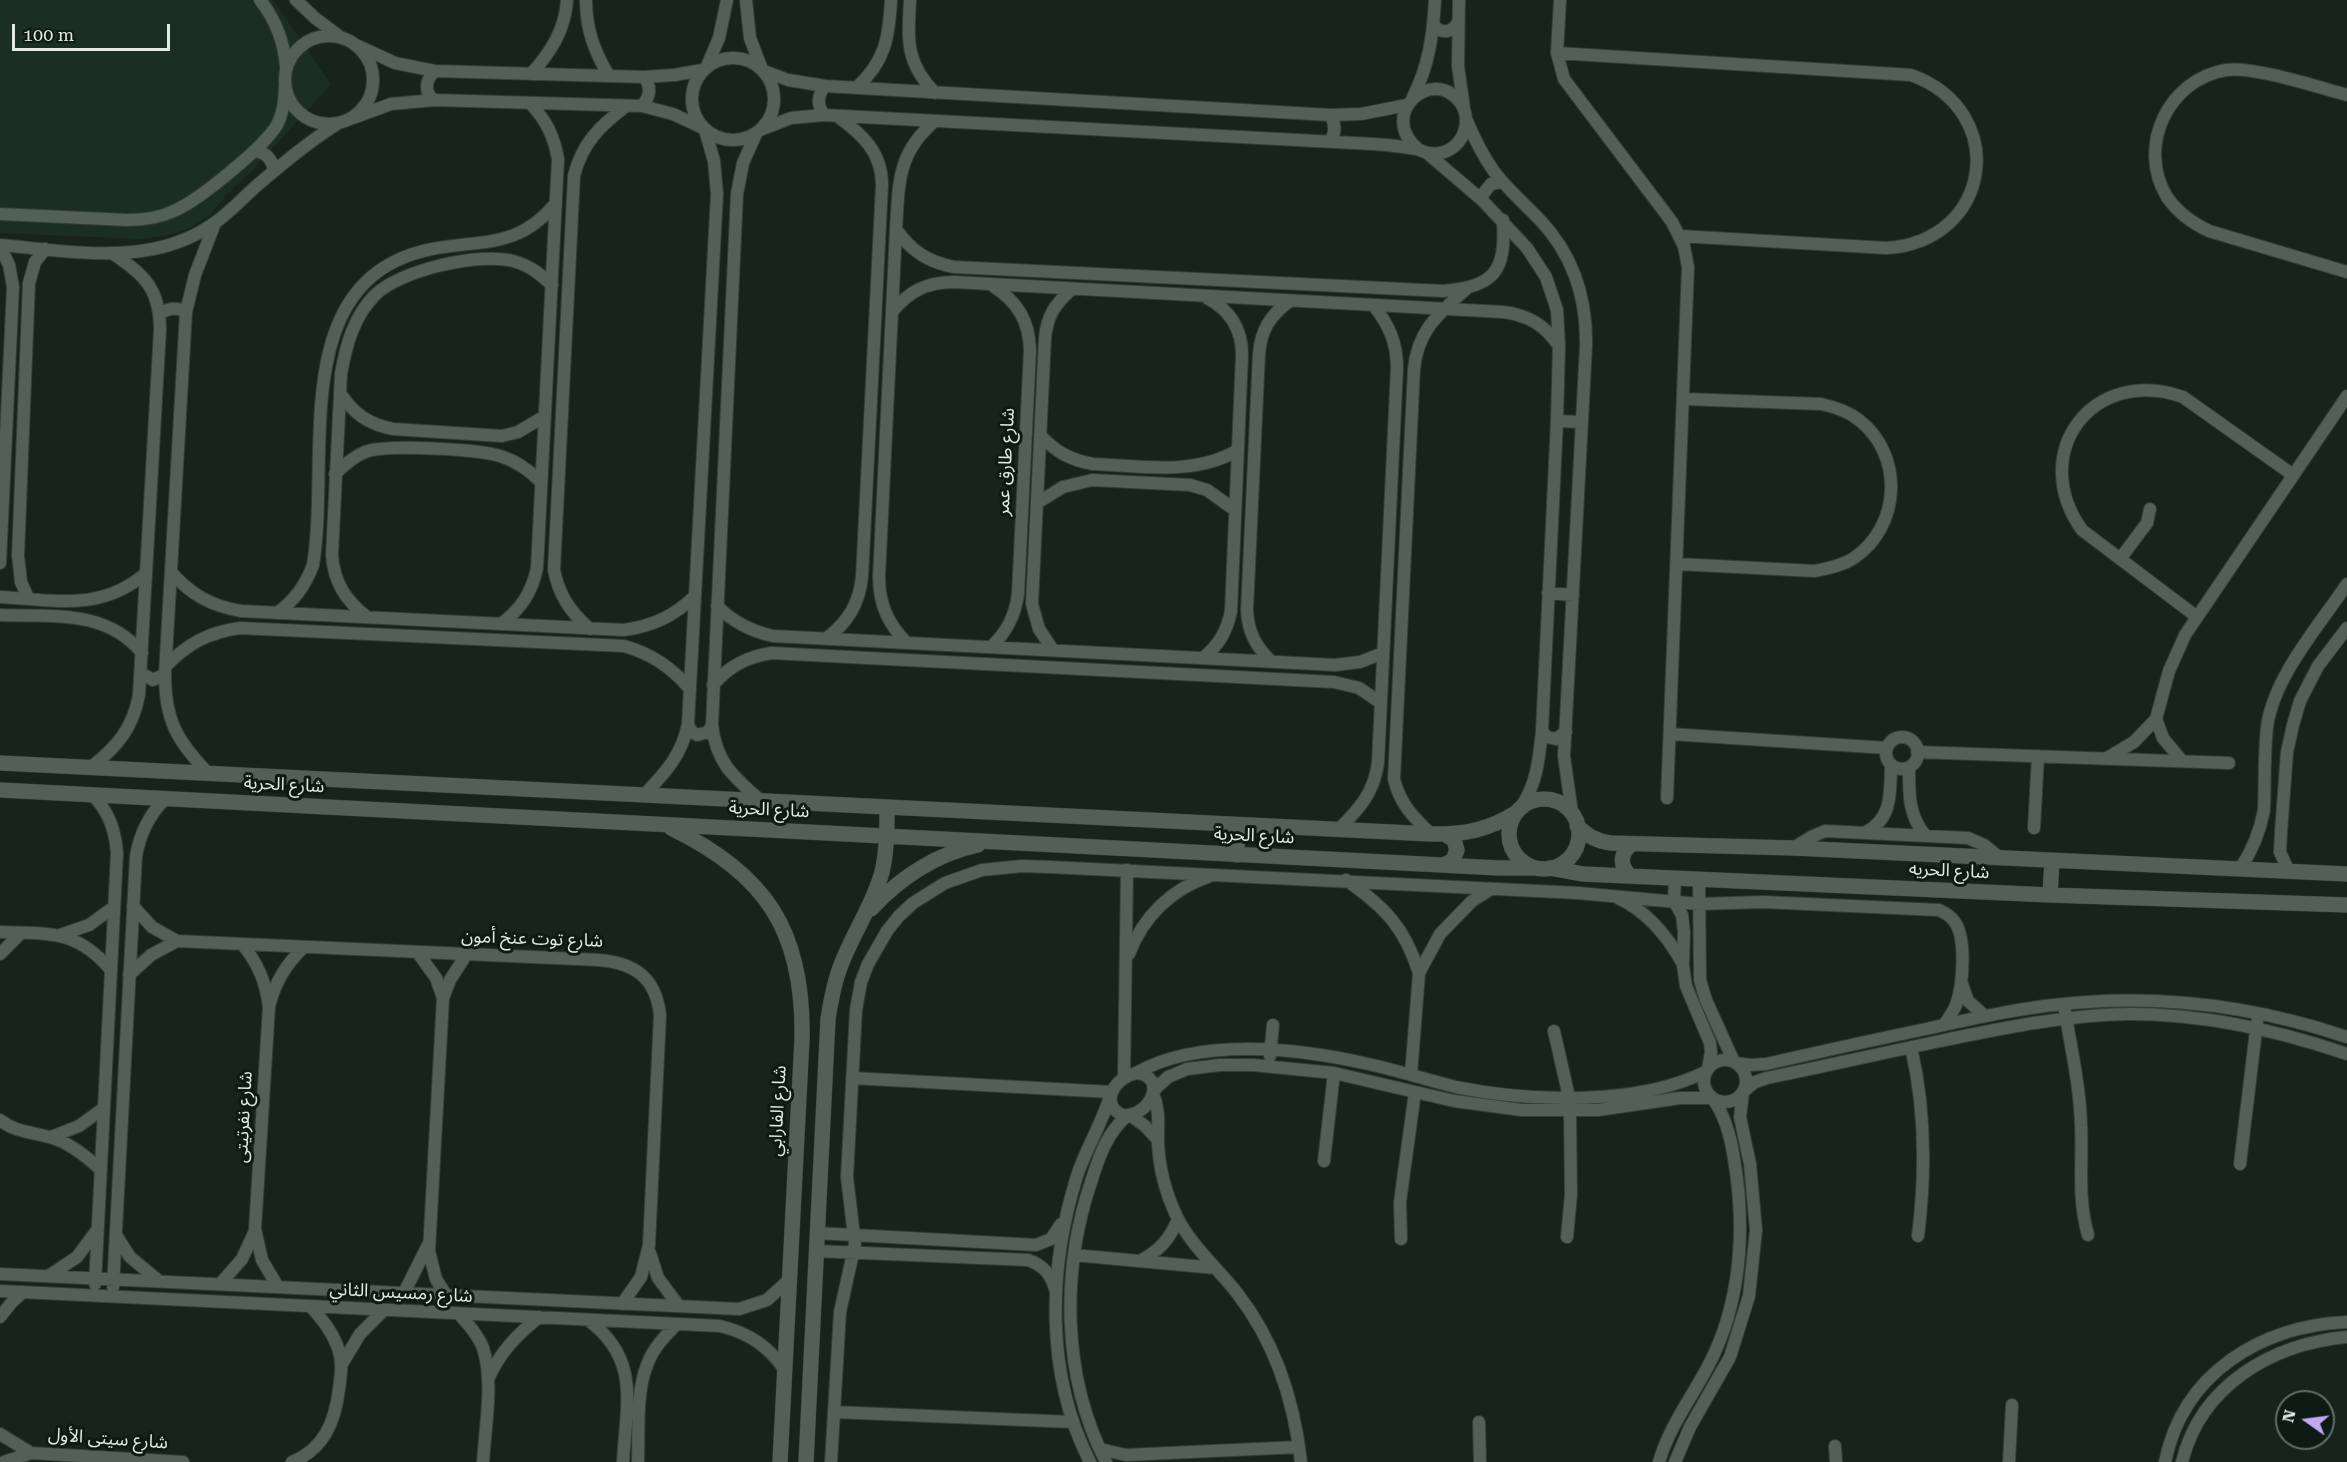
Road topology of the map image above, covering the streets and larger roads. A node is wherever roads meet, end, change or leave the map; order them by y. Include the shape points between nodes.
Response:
1 (260, 0) edge
2 (296, 0) edge
3 (567, 0) edge
4 (586, 0) edge
5 (891, 0) edge
6 (910, 0) edge
7 (1459, 0) edge
8 (1560, 0) edge
9 (746, 3) edge
10 (726, 4) edge
11 (1433, 4) edge
12 (890, 20) junction
13 (909, 22) junction
14 (1458, 22) junction
15 (1433, 24) junction
16 (343, 38) junction
17 (356, 45) junction
18 (1557, 54) junction
19 (705, 68) junction
20 (286, 70) junction
21 (763, 70) junction
22 (435, 71) junction
23 (531, 74) junction
24 (609, 76) junction
25 (644, 77) junction
26 (285, 85) junction
27 (825, 86) junction
28 (856, 88) junction
29 (935, 93) junction
30 (2347, 95) edge
31 (434, 100) junction
32 (1410, 101) junction
33 (530, 104) junction
34 (626, 106) junction
35 (642, 106) junction
36 (1465, 114) junction
37 (830, 115) junction
38 (1330, 116) junction
39 (351, 119) junction
40 (935, 121) junction
41 (337, 124) junction
42 (704, 129) junction
43 (758, 132) junction
44 (1329, 142) junction
45 (254, 151) junction
46 (1422, 151) junction
47 (274, 171) junction
48 (558, 176) junction
49 (574, 176) junction
50 (1503, 182) junction
51 (882, 185) junction
52 (899, 186) junction
53 (1482, 200) junction
54 (556, 203) junction
55 (716, 205) junction
56 (737, 205) junction
57 (0, 214) edge
58 (1503, 220) junction
59 (215, 223) junction
60 (896, 230) junction
61 (1680, 236) junction
62 (499, 241) junction
63 (0, 245) edge
64 (45, 249) junction
65 (112, 253) junction
66 (499, 258) junction
67 (954, 267) junction
68 (2347, 272) edge
69 (1163, 277) junction
70 (954, 282) junction
71 (552, 285) junction
72 (992, 285) junction
73 (1467, 288) junction
74 (1071, 290) junction
75 (1162, 295) junction
76 (1206, 297) junction
77 (1290, 301) junction
78 (1374, 306) junction
79 (1444, 309) junction
80 (186, 312) junction
81 (892, 312) junction
82 (342, 313) junction
83 (160, 315) junction
84 (356, 320) junction
85 (1029, 338) junction
86 (1045, 338) junction
87 (1559, 346) junction
88 (1259, 354) junction
89 (1242, 355) junction
90 (1397, 357) junction
91 (1415, 358) junction
92 (707, 376) junction
93 (729, 377) junction
94 (546, 388) junction
95 (563, 390) junction
96 (340, 393) junction
97 (1684, 399) junction
98 (2346, 399) edge
99 (545, 416) junction
100 (1557, 421) junction
101 (1582, 422) junction
102 (870, 425) junction
103 (886, 425) junction
104 (393, 429) junction
105 (1040, 435) junction
106 (486, 436) junction
107 (392, 447) junction
108 (1238, 450) junction
109 (486, 453) junction
110 (1093, 465) junction
111 (1174, 467) junction
112 (335, 474) junction
113 (2293, 475) junction
114 (1092, 480) junction
115 (541, 482) junction
116 (1174, 483) junction
117 (1037, 503) junction
118 (2151, 509) dead end
119 (1235, 510) junction
120 (315, 553) junction
121 (332, 555) junction
122 (2120, 560) junction
123 (0, 563) edge
124 (1677, 564) junction
125 (537, 568) junction
126 (554, 570) junction
127 (171, 572) junction
128 (146, 573) junction
129 (862, 577) junction
130 (879, 578) junction
131 (2347, 584) edge
132 (1386, 591) junction
133 (1403, 591) junction
134 (1548, 593) junction
135 (1018, 594) junction
136 (1573, 595) junction
137 (695, 596) junction
138 (1032, 596) junction
139 (0, 597) edge
140 (28, 598) junction
141 (1232, 600) junction
142 (1247, 600) junction
143 (83, 601) junction
144 (717, 606) junction
145 (241, 611) junction
146 (277, 613) junction
147 (0, 615) edge
148 (367, 617) junction
149 (2197, 617) junction
150 (83, 619) junction
151 (431, 620) junction
152 (501, 624) junction
153 (240, 628) junction
154 (590, 628) junction
155 (2347, 628) edge
156 (624, 630) junction
157 (772, 636) junction
158 (431, 637) junction
159 (827, 638) junction
160 (907, 643) junction
161 (624, 646) junction
162 (991, 647) junction
163 (2303, 648) junction
164 (1053, 650) junction
165 (142, 653) junction
166 (771, 653) junction
167 (1383, 653) junction
168 (1121, 654) junction
169 (2326, 655) junction
170 (1203, 658) junction
171 (1271, 661) junction
172 (1335, 664) junction
173 (166, 670) junction
174 (1120, 671) junction
175 (141, 673) junction
176 (1334, 682) junction
177 (713, 685) junction
178 (690, 689) junction
179 (1381, 703) junction
180 (2156, 719) junction
181 (688, 724) junction
182 (712, 725) junction
183 (1542, 730) junction
184 (1566, 732) junction
185 (1670, 734) junction
186 (1887, 748) junction
187 (1917, 752) junction
188 (2038, 756) junction
189 (2107, 758) junction
190 (2182, 761) junction
191 (0, 763) edge
192 (1378, 763) junction
193 (2229, 763) dead end
194 (1395, 764) junction
195 (1891, 765) junction
196 (91, 767) junction
197 (1909, 767) junction
198 (208, 773) junction
199 (241, 774) junction
200 (0, 790) edge
201 (589, 793) junction
202 (92, 795) junction
203 (644, 795) junction
204 (1667, 798) dead end
205 (165, 799) junction
206 (761, 801) junction
207 (239, 802) junction
208 (887, 807) junction
209 (1888, 807) junction
210 (1911, 808) junction
211 (1519, 810) junction
212 (1574, 819) junction
213 (588, 820) junction
214 (663, 824) junction
215 (1238, 825) junction
216 (2034, 828) dead end
217 (1339, 829) junction
218 (1866, 832) junction
219 (1438, 834) junction
220 (887, 835) junction
221 (1925, 835) junction
222 (997, 841) junction
223 (1632, 844) junction
224 (1793, 848) junction
225 (1237, 855) junction
226 (2000, 858) junction
227 (2052, 861) junction
228 (1444, 865) junction
229 (1543, 868) junction
230 (1127, 870) junction
231 (2240, 870) junction
232 (2289, 872) junction
233 (1215, 874) junction
234 (2347, 874) edge
235 (1630, 876) junction
236 (116, 877) junction
237 (1675, 878) junction
238 (134, 879) junction
239 (1699, 879) junction
240 (1346, 880) junction
241 (1491, 889) junction
242 (1612, 895) junction
243 (2050, 895) junction
244 (1674, 902) junction
245 (1699, 904) junction
246 (2347, 905) edge
247 (133, 906) junction
248 (114, 907) junction
249 (865, 915) junction
250 (0, 932) edge
251 (21, 933) junction
252 (59, 935) junction
253 (177, 941) junction
254 (242, 944) junction
255 (304, 947) junction
256 (418, 953) junction
257 (0, 954) edge
258 (466, 955) junction
259 (1126, 961) junction
260 (1683, 965) junction
261 (111, 970) junction
262 (1419, 974) junction
263 (129, 975) junction
264 (1961, 980) junction
265 (443, 998) junction
266 (2063, 1004) junction
267 (268, 1007) junction
268 (2258, 1013) junction
269 (1985, 1016) junction
270 (2066, 1018) junction
271 (1272, 1025) dead end
272 (1944, 1025) junction
273 (2256, 1029) junction
274 (1554, 1031) dead end
275 (2347, 1037) edge
276 (1911, 1047) junction
277 (1270, 1051) junction
278 (801, 1054) junction
279 (2347, 1054) edge
280 (826, 1055) junction
281 (106, 1060) junction
282 (125, 1060) junction
283 (1735, 1062) junction
284 (1269, 1066) junction
285 (1707, 1070) junction
286 (1334, 1073) junction
287 (1130, 1075) junction
288 (1411, 1075) junction
289 (852, 1078) junction
290 (1154, 1092) junction
291 (1415, 1092) junction
292 (1744, 1092) junction
293 (1110, 1094) junction
294 (1573, 1097) junction
295 (1712, 1098) junction
296 (104, 1108) junction
297 (1574, 1112) junction
298 (1129, 1115) junction
299 (0, 1120) edge
300 (51, 1137) junction
301 (1158, 1140) junction
302 (1324, 1161) dead end
303 (2240, 1164) dead end
304 (101, 1170) junction
305 (1067, 1213) junction
306 (1178, 1219) junction
307 (98, 1229) junction
308 (255, 1229) junction
309 (817, 1233) junction
310 (116, 1235) junction
311 (855, 1235) junction
312 (2088, 1235) dead end
313 (1918, 1236) dead end
314 (1567, 1237) dead end
315 (1401, 1239) dead end
316 (429, 1241) junction
317 (948, 1241) junction
318 (649, 1245) junction
319 (1036, 1245) junction
320 (1740, 1249) junction
321 (816, 1251) junction
322 (1755, 1251) junction
323 (854, 1253) junction
324 (1074, 1255) junction
325 (946, 1257) junction
326 (1138, 1261) junction
327 (1035, 1263) junction
328 (1215, 1268) junction
329 (0, 1274) edge
330 (48, 1276) junction
331 (95, 1279) junction
332 (113, 1280) junction
333 (789, 1280) junction
334 (160, 1281) junction
335 (220, 1284) junction
336 (278, 1287) junction
337 (0, 1291) edge
338 (23, 1292) junction
339 (404, 1293) junction
340 (446, 1295) junction
341 (94, 1296) junction
342 (1056, 1296) junction
343 (112, 1297) junction
344 (622, 1304) junction
345 (310, 1306) junction
346 (679, 1306) junction
347 (720, 1308) junction
348 (384, 1310) junction
349 (459, 1314) junction
350 (0, 1317) edge
351 (539, 1317) junction
352 (587, 1320) junction
353 (2347, 1322) edge
354 (677, 1324) junction
355 (720, 1326) junction
356 (1723, 1333) junction
357 (2347, 1337) edge
358 (1737, 1338) junction
359 (1057, 1343) junction
360 (1072, 1343) junction
361 (342, 1364) junction
362 (785, 1370) junction
363 (488, 1378) junction
364 (2200, 1388) junction
365 (2214, 1399) junction
366 (1686, 1402) junction
367 (2012, 1405) dead end
368 (1700, 1410) junction
369 (834, 1412) junction
370 (1072, 1422) junction
371 (1479, 1422) dead end
372 (0, 1434) edge
373 (1835, 1446) dead end
374 (1299, 1447) junction
375 (1100, 1449) junction
376 (32, 1453) junction
377 (1159, 1459) edge
378 (780, 1461) edge
379 (806, 1461) edge
380 (4, 1462) edge
381 (183, 1462) edge
382 (292, 1462) edge
383 (483, 1462) edge
384 (623, 1462) edge
385 (638, 1462) edge
386 (831, 1462) edge
387 (1090, 1462) edge
388 (1106, 1462) edge
389 (1301, 1462) edge
390 (1480, 1462) edge
391 (1659, 1462) edge
392 (1675, 1462) edge
393 (1836, 1462) edge
394 (2009, 1462) edge
395 (2166, 1462) edge
396 (2182, 1462) edge

1 - 20 street via 281,37
2 - 16 street
3 - 23 street via 555,45
4 - 24 street via 590,37
5 - 12 street
6 - 13 street
7 - 14 street
8 - 18 street
9 - 10 street via 736,12
9 - 21 street via 750,38
10 - 19 street via 719,38
11 - 15 street
12 - 13 street via 901,25
12 - 28 street via 884,51
13 - 29 street via 912,61
14 - 15 street via 1446,32
14 - 36 street via 1458,66
15 - 32 street via 1428,62
16 - 17 street
16 - 20 street via 314,39 292,57
17 - 22 street via 395,63
17 - 39 street via 369,62 373,83 370,97
18 - 61 street via 1569,87
18 - 61 street via 1911,75 1940,88 1970,125 1977,164 1966,203 1946,228 1918,243 1886,248
19 - 21 street via 735,57 753,62
19 - 25 street
19 - 42 street via 692,94 693,112
20 - 26 street
21 - 27 street via 788,80
21 - 43 street via 770,80 774,101 767,122
22 - 23 street
22 - 31 street via 426,86
23 - 24 street
24 - 25 street
25 - 35 street via 650,88
26 - 41 street via 297,111 322,124
26 - 45 street via 283,112 277,125
27 - 28 street
27 - 37 street via 819,97 820,110
28 - 29 street
29 - 38 street
30 - 68 street via 2246,69 2210,74 2179,94 2160,125 2156,144 2163,188 2193,223
31 - 33 street
31 - 39 street via 391,104
32 - 36 street via 1422,92 1442,90 1459,100
32 - 38 street via 1377,112
32 - 46 street via 1403,114 1405,134
33 - 34 street
33 - 48 street via 541,115 555,143
34 - 35 street
34 - 49 street via 594,133 581,153
35 - 42 street via 673,114
36 - 46 street via 1462,138 1455,146 1447,151
36 - 50 street via 1482,152
37 - 40 street
37 - 43 street via 791,118
37 - 51 street via 860,134 876,153
38 - 44 street via 1335,132
39 - 41 street
40 - 44 street
40 - 52 street via 908,151
41 - 47 street
42 - 43 street via 730,140
42 - 55 street via 714,161
43 - 56 street via 743,163
44 - 46 street
45 - 47 street via 270,159
45 - 57 street via 188,204 159,217 110,220
46 - 53 street
47 - 59 street
48 - 49 street via 566,172
48 - 54 street
49 - 95 street
50 - 53 street via 1491,184
50 - 101 street via 1553,235 1577,279 1586,329
51 - 52 street via 891,177
51 - 102 street
52 - 60 street
53 - 58 street
54 - 62 street via 537,223
54 - 71 street
55 - 56 street via 727,197
55 - 92 street
56 - 93 street
58 - 73 street via 1500,262 1488,279
58 - 87 street via 1546,277 1557,310
59 - 65 street via 167,247
59 - 80 street
60 - 67 street via 914,251
60 - 81 street
61 - 97 street via 1689,278
62 - 66 street
62 - 82 street via 432,249 393,262 363,283
63 - 64 street
63 - 123 street via 13,286
64 - 65 street
64 - 140 street via 31,270 28,294 18,556 21,582
65 - 83 street via 145,279 153,290
66 - 71 street via 528,267
66 - 84 street via 439,266 402,277 375,295
67 - 69 street
67 - 70 street via 949,273
69 - 73 street via 1430,291
69 - 75 street
70 - 72 street
70 - 81 street via 926,285 901,301
71 - 94 street
72 - 74 street
72 - 85 street, شارع طارق عمر via 1014,301 1027,324
73 - 79 street
74 - 75 street
74 - 86 street, شارع طارق عمر via 1052,311
75 - 76 street
76 - 77 street
76 - 89 street via 1233,320 1242,342
77 - 78 street
77 - 88 street via 1269,320 1262,332
78 - 79 street
78 - 90 street via 1390,329
79 - 87 street via 1523,316 1551,333
79 - 91 street via 1425,331
80 - 83 street via 170,309
80 - 127 street
81 - 103 street
82 - 84 street
82 - 120 street via 325,371
83 - 128 street
84 - 96 street via 344,355
85 - 86 street via 1037,333
85 - 135 street, شارع طارق عمر
86 - 105 street, شارع طارق عمر
87 - 100 street
88 - 89 street via 1250,347
88 - 142 street
89 - 108 street
90 - 91 street via 1406,352
90 - 132 street
91 - 133 street
92 - 93 street
92 - 137 street
93 - 144 street
94 - 95 street
94 - 99 street
95 - 126 street
96 - 104 street via 361,418
96 - 112 street
97 - 124 street
97 - 124 street via 1821,404 1841,409 1858,419 1884,451 1892,488 1881,529 1861,552 1835,567 1815,571
98 - 113 street
99 - 106 street via 518,432
99 - 115 street
100 - 101 street
100 - 134 street
101 - 136 street
102 - 103 street
102 - 129 street
103 - 130 street
104 - 106 street
104 - 107 street via 388,440
105 - 110 street via 1063,456
105 - 117 street, شارع طارق عمر
106 - 109 street via 490,442
107 - 109 street
107 - 112 street via 355,457
108 - 111 street via 1214,462
108 - 119 street
109 - 115 street via 516,462
110 - 111 street
110 - 114 street via 1087,472
111 - 116 street via 1181,473
112 - 121 street
113 - 122 street via 2183,397 2148,389 2113,395 2084,416 2073,430 2066,446 2061,482 2064,499 2082,530
113 - 149 street
114 - 116 street
114 - 117 street via 1063,487
115 - 125 street
116 - 119 street via 1207,490
117 - 138 street, شارع طارق عمر
118 - 122 street via 2147,523
119 - 141 street
120 - 121 street via 321,557
120 - 146 street via 303,588
121 - 148 street via 333,570 345,597
122 - 149 street
124 - 185 street
125 - 126 street via 545,573
125 - 152 street via 529,594
126 - 154 street via 562,597
127 - 145 street via 202,599
127 - 173 street
128 - 143 street via 117,593
128 - 165 street
129 - 130 street via 869,585
129 - 159 street via 849,618
130 - 160 street via 888,619
131 - 163 street
132 - 133 street
132 - 167 street
133 - 194 street
134 - 136 street
134 - 183 street
135 - 138 street via 1024,601
135 - 162 street, شارع طارق عمر via 1008,627
136 - 184 street
137 - 156 street via 669,617
137 - 178 street
138 - 164 street, شارع طارق عمر via 1039,628
139 - 140 street
140 - 143 street
141 - 142 street via 1239,606
141 - 170 street via 1225,633
142 - 171 street via 1251,633
143 - 150 street
144 - 157 street via 742,626
144 - 177 street
145 - 146 street
145 - 153 street via 236,619
146 - 148 street
147 - 150 street
148 - 151 street
149 - 180 street via 2175,654
150 - 165 street via 110,626
151 - 152 street
151 - 158 street
152 - 154 street
153 - 158 street
153 - 173 street via 199,639
154 - 156 street
155 - 169 street
156 - 161 street via 629,639
157 - 159 street
157 - 166 street via 767,644
158 - 161 street
159 - 160 street
160 - 162 street
161 - 178 street via 666,665
162 - 164 street
163 - 169 street
163 - 231 street via 2283,681 2270,716 2263,816
164 - 168 street
165 - 175 street
166 - 174 street
166 - 177 street via 739,662
167 - 172 street via 1360,662
167 - 179 street
168 - 170 street
168 - 174 street
169 - 232 street via 2300,701 2288,753 2280,852
170 - 171 street
171 - 172 street
172 - 176 street via 1340,672
173 - 175 street via 153,680
173 - 198 street via 165,695 177,737
174 - 176 street
175 - 196 street via 130,727 115,747
176 - 179 street via 1359,688
177 - 182 street
178 - 181 street
179 - 192 street
180 - 189 street via 2134,742
180 - 190 street via 2163,738
181 - 182 street via 697,735 705,734
181 - 203 street via 680,752
182 - 206 street via 725,766
183 - 184 street via 1547,737 1556,739
183 - 211 street via 1531,793
184 - 212 street via 1564,756
185 - 186 street
185 - 204 street
186 - 187 street via 1892,740 1901,737 1910,740
186 - 195 street via 1886,757
187 - 188 street
187 - 197 street via 1916,761
188 - 189 street
188 - 216 street
189 - 190 street
190 - 193 street
191 - 196 street, شارع الحرية
192 - 194 street via 1388,768
192 - 217 street via 1367,798
194 - 219 street via 1397,795 1405,808
195 - 197 street via 1899,769
195 - 209 street
196 - 198 street, شارع الحرية
197 - 210 street
198 - 199 street, شارع الحرية
199 - 201 street, شارع الحرية
199 - 207 street
200 - 202 street, شارع الحرية
201 - 203 street, شارع الحرية
201 - 213 street
202 - 205 street, شارع الحرية
202 - 236 street via 112,827
203 - 206 street, شارع الحرية
205 - 207 street, شارع الحرية
205 - 238 street via 150,816 139,840
206 - 208 street, شارع الحرية
207 - 213 street, شارع الحرية
208 - 215 street, شارع الحرية
208 - 220 street
209 - 210 street
209 - 218 street via 1882,819
210 - 221 street
211 - 212 street via 1534,801 1548,799 1561,804
211 - 219 street, شارع الحرية via 1488,828
211 - 229 street via 1509,832 1511,846 1518,858
212 - 223 street, شارع الحريه via 1587,835 1599,841
212 - 229 street via 1578,840 1573,853 1563,863
213 - 214 street, شارع الحرية
214 - 220 street, شارع الحرية
214 - 278 street, شارع الفارابي via 725,858 744,874 774,912 799,980
215 - 217 street, شارع الحرية
215 - 225 street
217 - 219 street, شارع الحرية
218 - 221 street
218 - 224 street via 1825,831
219 - 228 street via 1454,840 1457,850 1453,860
220 - 222 street, شارع الحرية
220 - 249 street via 882,872
221 - 226 street via 1968,838
222 - 225 street, شارع الحرية
222 - 249 street via 935,859 897,884
223 - 224 street, شارع الحريه
223 - 235 street via 1622,859
224 - 226 street, شارع الحريه
225 - 228 street, شارع الحرية
226 - 227 street, شارع الحريه
227 - 231 street, شارع الحريه
227 - 243 street
228 - 229 street, شارع الحرية
229 - 235 street, شارع الحريه
230 - 233 street
230 - 259 street
230 - 289 street via 1022,866 982,870 945,882 913,903 887,931 868,964 857,1001
231 - 232 street, شارع الحريه
232 - 234 street, شارع الحريه
233 - 240 street
233 - 259 street via 1179,890 1161,904 1134,940
235 - 237 street, شارع الحريه
236 - 238 street via 126,874
236 - 248 street
237 - 239 street, شارع الحريه
237 - 244 street
238 - 247 street
239 - 243 street, شارع الحريه
239 - 245 street
240 - 241 street
240 - 262 street via 1393,918 1408,943
241 - 242 street
241 - 262 street via 1472,901 1440,933
242 - 244 street
242 - 260 street via 1654,923
243 - 246 street, شارع الحريه
244 - 245 street
244 - 260 street via 1682,915
245 - 264 street via 1763,902 1939,910 1958,927
245 - 283 street via 1700,980
247 - 253 street, شارع توت عنخ أمون via 152,927
247 - 263 street
248 - 252 street via 89,925
248 - 261 street
249 - 280 street via 832,992
250 - 251 street
251 - 252 street
251 - 257 street
252 - 261 street via 88,947
253 - 254 street, شارع توت عنخ أمون
253 - 263 street via 151,955
254 - 255 street, شارع توت عنخ أمون
254 - 267 street, شارع نفرتيتى via 261,973
255 - 256 street, شارع توت عنخ أمون
255 - 267 street, شارع نفرتيتى via 278,980
256 - 258 street, شارع توت عنخ أمون
256 - 265 street via 436,978
258 - 265 street via 454,971
258 - 318 street, شارع توت عنخ أمون via 610,961 632,968 649,983 660,1015
259 - 287 street
260 - 285 street via 1689,996 1710,1043
261 - 281 street
262 - 288 street
263 - 282 street
264 - 269 street via 1968,1001
264 - 272 street via 1956,1004
265 - 316 street
266 - 268 street via 2159,1001
266 - 269 street
266 - 270 street
267 - 308 street, شارع نفرتيتى
268 - 273 street
268 - 275 street
269 - 272 street
270 - 273 street via 2169,1016
270 - 276 street
270 - 312 street via 2080,1108 2080,1191
271 - 277 street
272 - 283 street via 1766,1064
273 - 279 street
273 - 303 street
274 - 294 street
276 - 292 street via 1767,1078
276 - 313 street via 1924,1126
277 - 284 street
277 - 287 street via 1189,1054
277 - 288 street via 1344,1059
278 - 280 street
278 - 333 street, شارع الفارابي
280 - 309 street
281 - 282 street
281 - 296 street
282 - 310 street
283 - 285 street via 1717,1062
283 - 292 street via 1744,1072
284 - 286 street
284 - 290 street via 1187,1069 1168,1077
285 - 294 street via 1656,1089
285 - 295 street via 1704,1082
286 - 291 street
286 - 302 street
287 - 290 street via 1146,1076
287 - 293 street
288 - 294 street via 1487,1092
289 - 293 street
289 - 311 street via 848,1177
290 - 298 street via 1143,1108
290 - 301 street via 1160,1115
291 - 297 street via 1499,1108
291 - 315 street via 1400,1202
292 - 295 street via 1730,1102
292 - 322 street via 1740,1117 1754,1186
293 - 298 street via 1113,1108
293 - 305 street via 1077,1174
294 - 297 street
295 - 297 street via 1680,1098
295 - 320 street via 1725,1119 1734,1159 1740,1200
296 - 300 street via 80,1126
296 - 304 street
297 - 314 street
298 - 301 street
298 - 324 street via 1110,1135 1100,1156 1086,1195
299 - 300 street via 12,1128
300 - 304 street via 78,1150
301 - 306 street via 1162,1173
304 - 307 street
305 - 319 street via 1051,1239
305 - 342 street
306 - 326 street via 1163,1245
306 - 328 street
307 - 330 street via 77,1257
307 - 331 street
308 - 335 street, شارع نفرتيتى via 242,1259
308 - 336 street, شارع نفرتيتى via 261,1260
309 - 311 street
309 - 321 street
310 - 332 street
310 - 334 street via 134,1262
311 - 317 street
311 - 323 street
316 - 339 street
316 - 340 street via 432,1270
317 - 319 street
317 - 325 street
318 - 344 street, شارع توت عنخ أمون via 641,1277
318 - 346 street, شارع توت عنخ أمون via 658,1278
319 - 327 street via 1040,1252
320 - 322 street
320 - 356 street
321 - 323 street
321 - 379 street
322 - 358 street via 1749,1296
323 - 325 street
323 - 369 street via 840,1312
324 - 326 street
324 - 360 street
325 - 327 street
326 - 328 street
327 - 342 street via 1052,1278
328 - 374 street via 1255,1317 1270,1344 1290,1397
329 - 330 street, شارع رمسيس الثاني
330 - 331 street, شارع رمسيس الثاني
331 - 332 street, شارع رمسيس الثاني
331 - 341 street
332 - 334 street, شارع رمسيس الثاني
332 - 343 street
333 - 347 street, شارع رمسيس الثاني via 767,1300 753,1306
333 - 362 street, شارع الفارابي
334 - 335 street, شارع رمسيس الثاني
335 - 336 street, شارع رمسيس الثاني
336 - 339 street, شارع رمسيس الثاني
337 - 338 street, شارع رمسيس الثاني
338 - 341 street, شارع رمسيس الثاني
338 - 350 street
339 - 340 street, شارع رمسيس الثاني
340 - 344 street, شارع رمسيس الثاني
341 - 343 street, شارع رمسيس الثاني
342 - 359 street
343 - 345 street, شارع رمسيس الثاني
344 - 346 street, شارع رمسيس الثاني
345 - 348 street, شارع رمسيس الثاني
345 - 361 street via 331,1332
346 - 347 street, شارع رمسيس الثاني
347 - 355 street
348 - 349 street, شارع رمسيس الثاني
348 - 361 street via 360,1334
349 - 351 street, شارع رمسيس الثاني
349 - 363 street via 483,1348
351 - 352 street, شارع رمسيس الثاني
351 - 363 street via 504,1350
352 - 354 street, شارع رمسيس الثاني
352 - 384 street via 610,1339 624,1365 627,1380
353 - 364 street via 2276,1335 2235,1357
354 - 355 street, شارع رمسيس الثاني
354 - 385 street via 654,1349 645,1371
355 - 362 street, شارع رمسيس الثاني via 736,1329 764,1345
356 - 358 street
356 - 366 street
357 - 365 street via 2312,1342 2277,1354 2244,1373
358 - 368 street via 1721,1376
359 - 360 street
359 - 370 street
360 - 375 street via 1082,1396
361 - 382 street via 333,1424 314,1449
362 - 378 street, شارع الفارابي
363 - 383 street
364 - 365 street
364 - 395 street via 2178,1422
365 - 396 street via 2193,1429
366 - 368 street
366 - 391 street
367 - 394 street
368 - 392 street
369 - 370 street
369 - 386 street
370 - 387 street
371 - 390 street
372 - 376 street, شارع سيتى الأول
373 - 393 street
374 - 377 street
374 - 389 street
375 - 377 street
375 - 388 street
376 - 380 street, شارع سيتى الأول
376 - 381 street, شارع سيتى الأول
378 - 379 street

